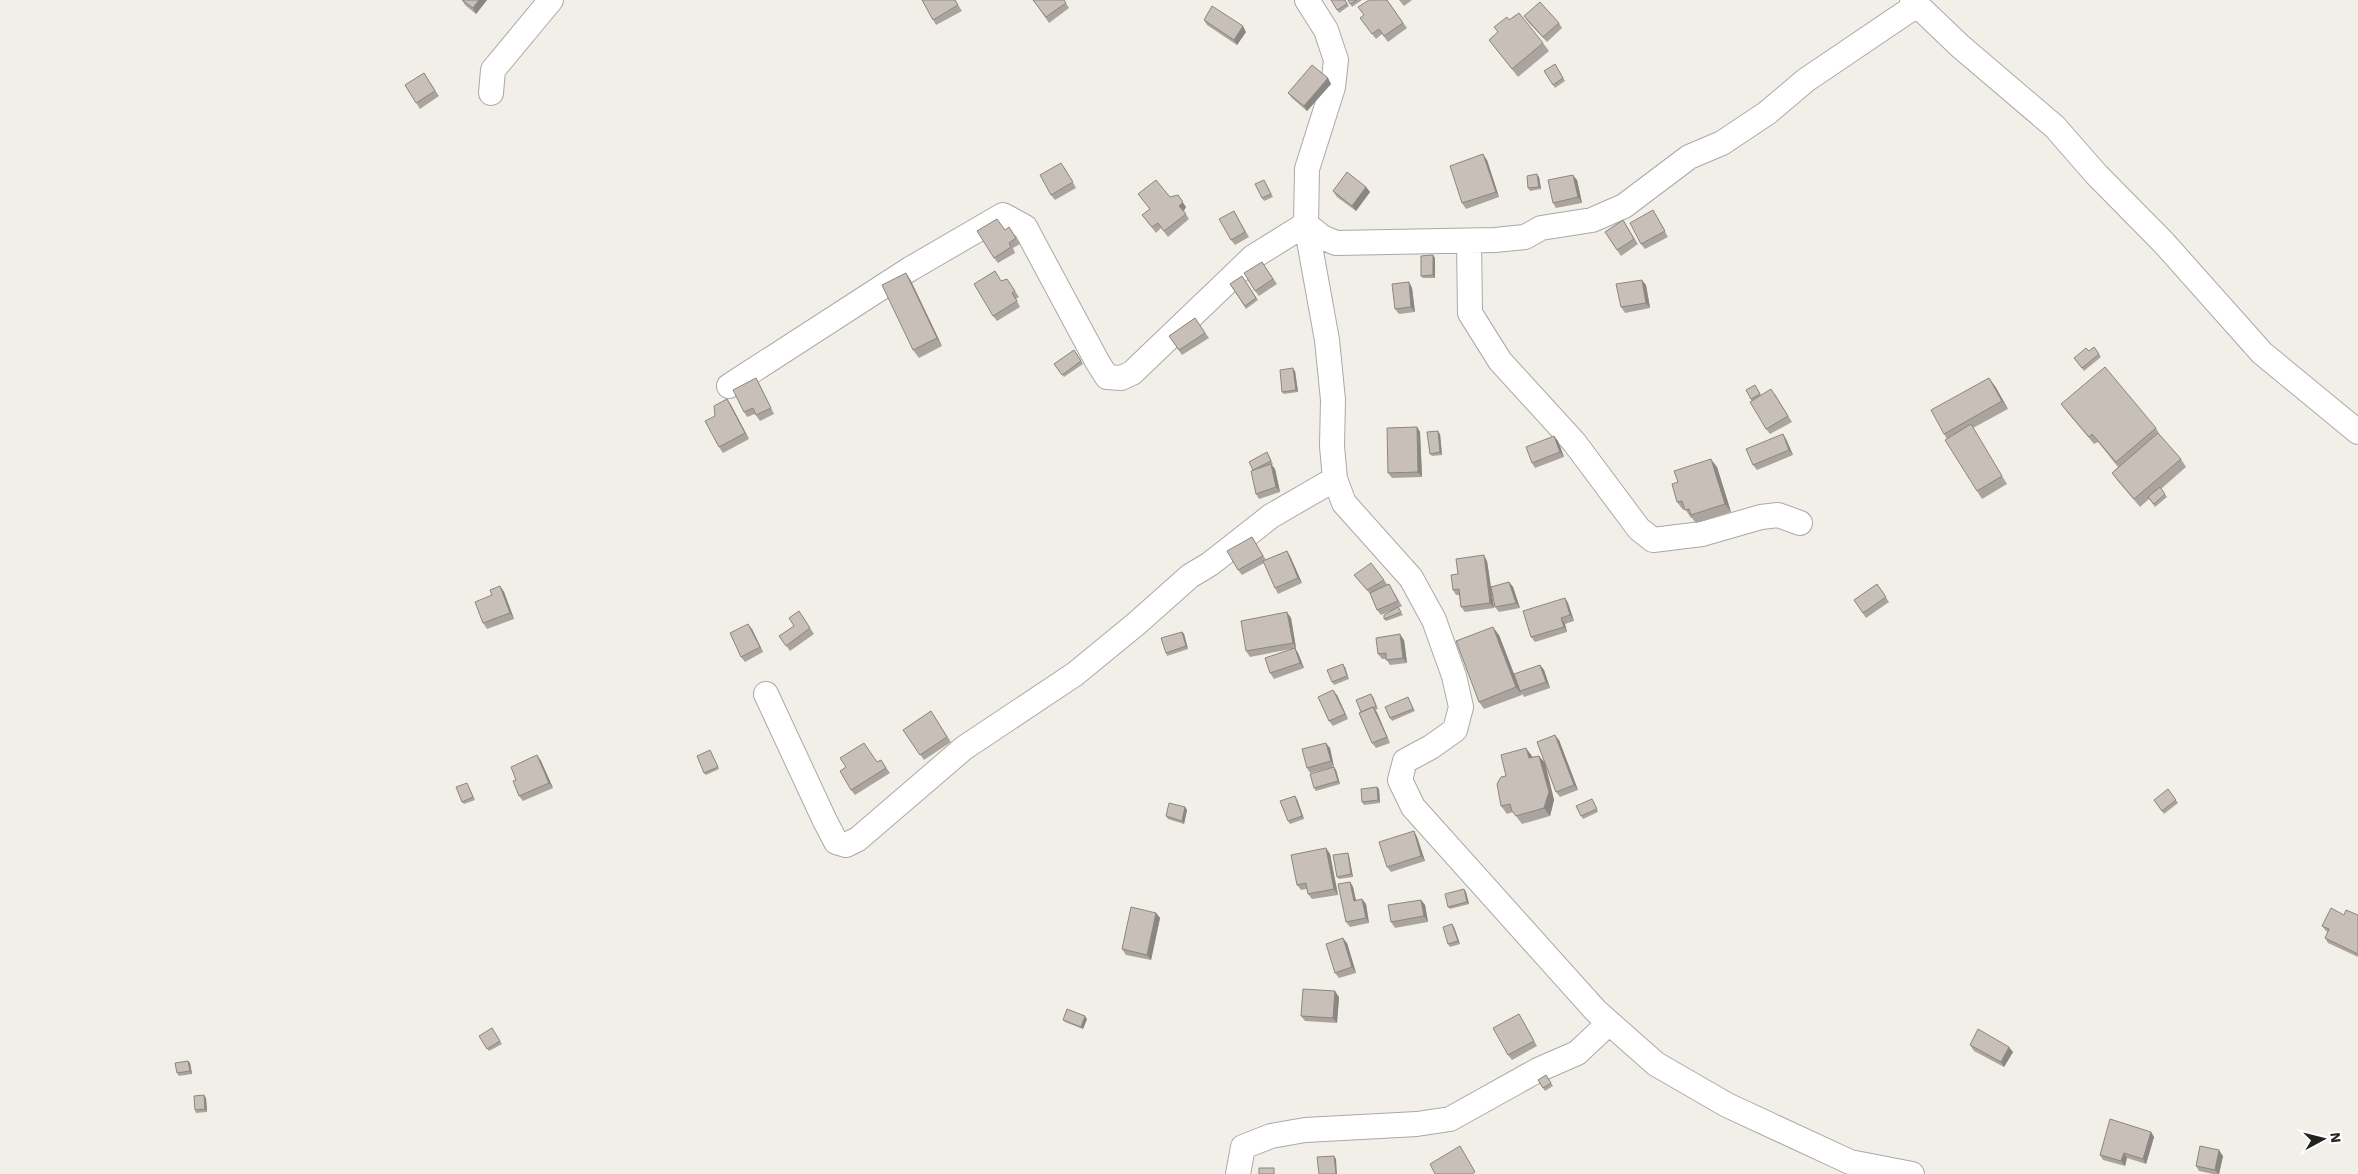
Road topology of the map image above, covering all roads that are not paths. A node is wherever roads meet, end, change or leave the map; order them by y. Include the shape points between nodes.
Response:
1 (551, 0) edge
2 (1307, 0) edge
3 (1911, 5) edge
4 (492, 93) dead end
5 (1306, 224) junction
6 (1469, 241) junction
7 (729, 386) dead end
8 (2358, 432) edge
9 (1335, 479) junction
10 (1800, 523) dead end
11 (766, 694) dead end
12 (1609, 1023) junction
13 (1238, 1174) edge
14 (1912, 1174) edge

1 - 4 street via 493,70
2 - 5 street via 1326,30 1336,60 1333,87 1307,170
3 - 6 street via 1806,80 1766,113 1722,143 1689,157 1624,206 1592,220 1541,228 1525,237
3 - 8 street via 2055,127 2262,353
5 - 6 street via 1336,243
5 - 7 street via 1252,257 1138,368 1121,378 1108,378 1025,227 1003,215 910,269
5 - 9 street via 1327,340 1333,400
6 - 10 street via 1470,313 1500,361 1574,442 1639,529 1653,540 1702,534 1778,515
9 - 11 street via 1271,516 1190,576 1075,674 964,748 858,839 846,845 836,842
9 - 12 street via 1344,502 1410,578 1434,620 1454,676 1461,707 1455,730 1405,761 1400,780 1413,807
12 - 13 street via 1577,1053 1538,1070 1450,1119 1305,1130 1271,1136 1243,1147
12 - 14 street via 1656,1064 1727,1105 1850,1162

